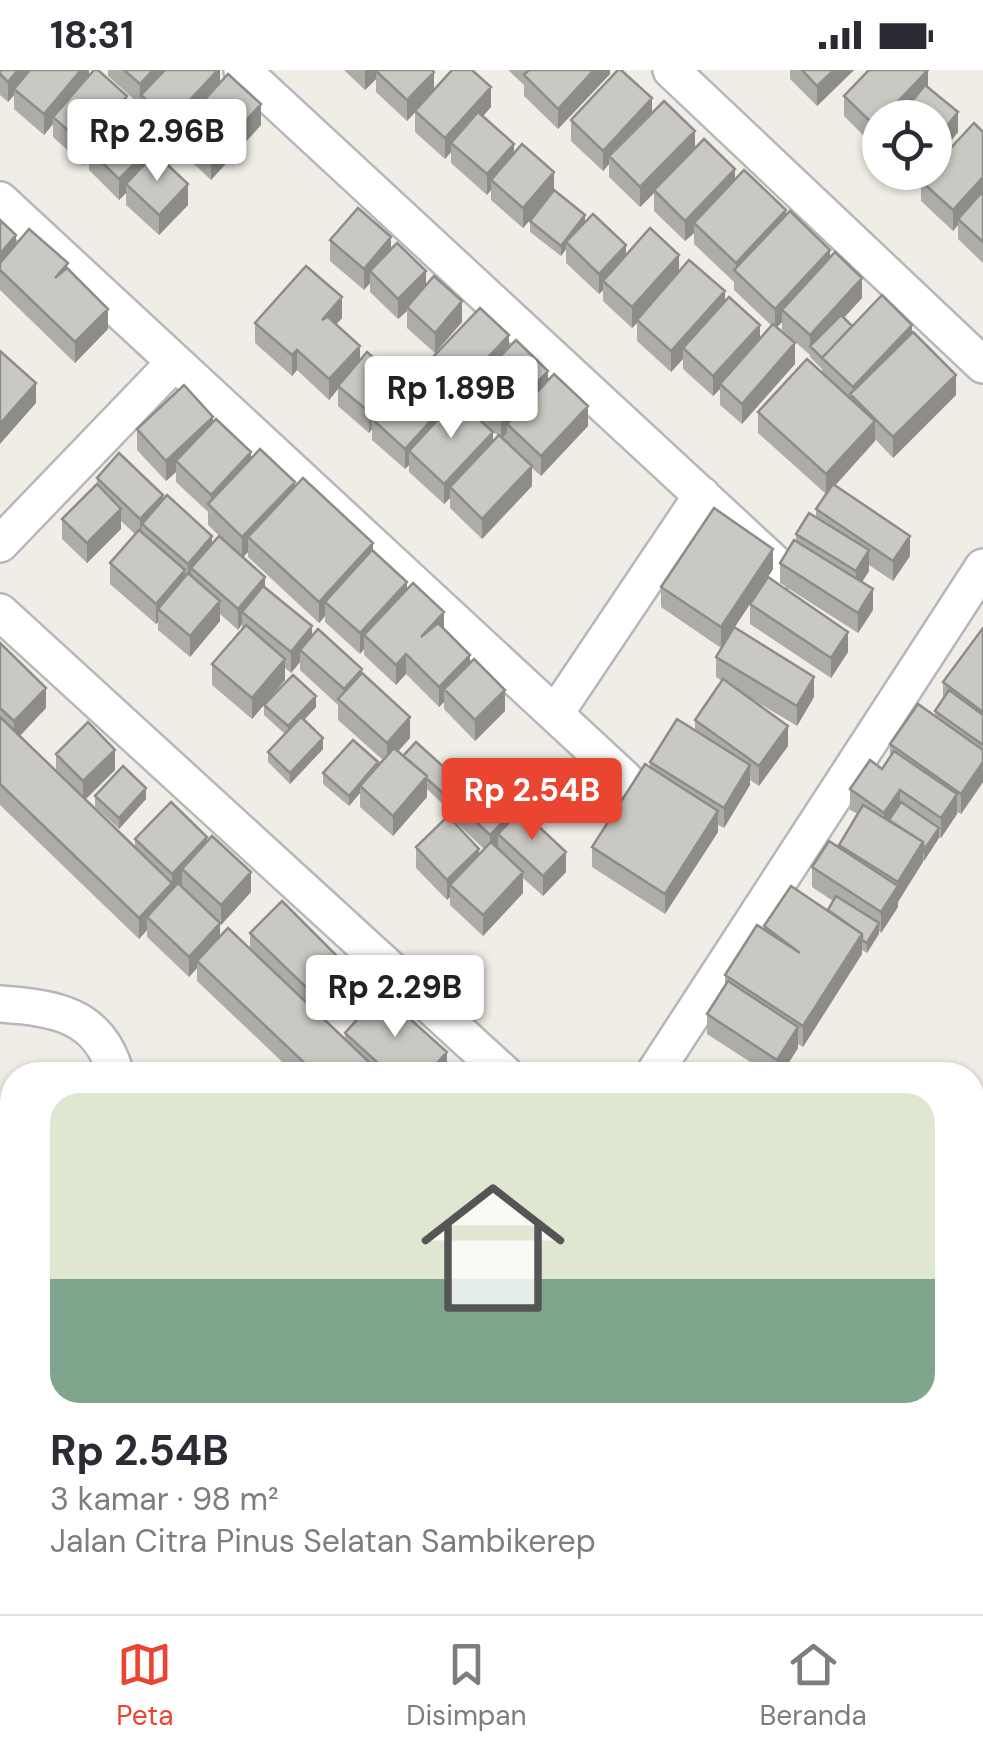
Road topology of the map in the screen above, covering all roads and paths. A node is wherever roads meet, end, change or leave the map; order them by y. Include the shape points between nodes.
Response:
1 (242, 70) edge
2 (671, 70) edge
3 (0, 200) edge
4 (175, 362) junction
5 (983, 365) edge
6 (702, 495) junction
7 (0, 544) edge
8 (983, 567) edge
9 (782, 570) edge
10 (0, 612) edge
11 (556, 714) junction
12 (625, 779) dead end
13 (0, 1004) edge
14 (113, 1062) edge
15 (492, 1062) edge
16 (662, 1062) edge

1 - 6 street
2 - 5 street
3 - 4 street
4 - 7 street
4 - 11 street
6 - 9 street
6 - 11 street
8 - 16 street
10 - 15 street
11 - 12 street
13 - 14 street via 45,1007 85,1022

